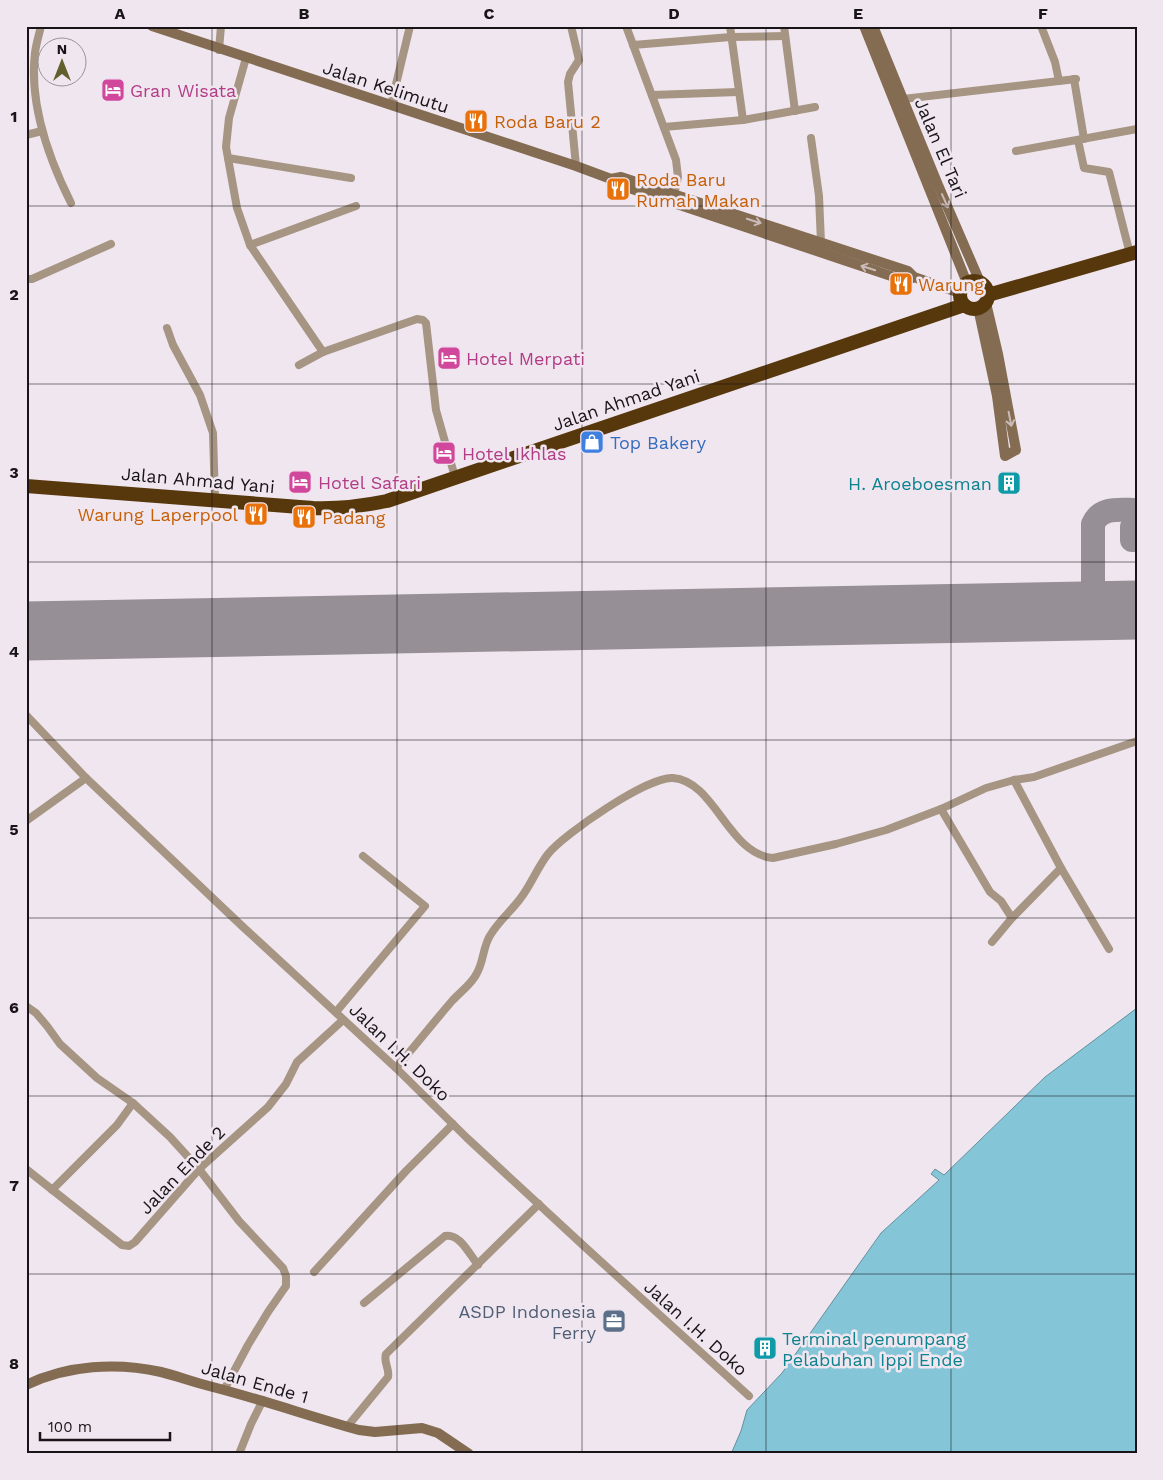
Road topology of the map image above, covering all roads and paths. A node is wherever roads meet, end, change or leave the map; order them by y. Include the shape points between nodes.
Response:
1 (41, 26) edge
2 (152, 26) edge
3 (221, 26) edge
4 (410, 26) edge
5 (571, 26) edge
6 (626, 26) edge
7 (730, 26) edge
8 (784, 26) edge
9 (864, 26) edge
10 (873, 26) edge
11 (1041, 26) edge
12 (785, 36) junction
13 (731, 37) junction
14 (633, 45) junction
15 (219, 50) junction
16 (246, 58) junction
17 (1059, 81) junction
18 (738, 92) junction
19 (652, 95) junction
20 (902, 99) junction
21 (391, 105) junction
22 (815, 107) dead end
23 (795, 111) junction
24 (743, 120) junction
25 (664, 127) junction
26 (1137, 128) edge
27 (42, 131) junction
28 (26, 135) edge
29 (810, 138) dead end
30 (1081, 140) junction
31 (1016, 151) dead end
32 (228, 158) junction
33 (576, 166) junction
34 (351, 178) dead end
35 (673, 199) junction
36 (70, 204) dead end
37 (356, 206) dead end
38 (821, 243) junction
39 (111, 244) dead end
40 (250, 245) junction
41 (1133, 253) edge
42 (914, 278) junction
43 (26, 279) edge
44 (968, 291) junction
45 (984, 302) junction
46 (167, 328) dead end
47 (323, 352) junction
48 (993, 354) junction
49 (299, 365) dead end
50 (455, 477) junction
51 (26, 486) edge
52 (215, 500) junction
53 (26, 715) edge
54 (1137, 741) edge
55 (86, 778) junction
56 (1014, 780) junction
57 (941, 809) junction
58 (26, 821) edge
59 (363, 856) dead end
60 (1060, 868) junction
61 (1012, 918) junction
62 (992, 942) dead end
63 (1109, 949) dead end
64 (26, 1006) edge
65 (336, 1012) junction
66 (343, 1020) junction
67 (396, 1068) junction
68 (133, 1103) junction
69 (453, 1124) junction
70 (26, 1169) edge
71 (200, 1169) junction
72 (52, 1190) junction
73 (539, 1204) junction
74 (478, 1265) junction
75 (314, 1272) dead end
76 (364, 1302) dead end
77 (26, 1385) edge
78 (224, 1390) junction
79 (749, 1396) dead end
80 (263, 1400) junction
81 (347, 1427) junction
82 (239, 1454) edge
83 (469, 1454) edge

1 - 27 street via 35,53 35,84
2 - 15 street, Jalan Kelimutu
3 - 15 street
4 - 21 street
5 - 33 street via 579,60 568,82
6 - 14 street
7 - 13 street
8 - 12 street
9 - 44 street, Jalan El Tari
10 - 20 street, Jalan El Tari
11 - 17 street
12 - 13 street
12 - 23 street
13 - 14 street
13 - 18 street
14 - 19 street
15 - 16 street, Jalan Kelimutu
16 - 21 street, Jalan Kelimutu
16 - 32 street via 229,118
17 - 20 street
17 - 30 street via 1075,79
18 - 19 street
18 - 24 street
19 - 25 street
20 -> 44 street, Jalan El Tari
21 - 33 street, Jalan Kelimutu
22 - 23 street
23 - 24 street
24 - 25 street
25 - 35 street via 676,160 678,177
26 - 30 street
27 - 28 street
27 - 36 street
29 - 38 street via 819,196
30 - 31 street
30 - 41 street via 1084,168 1109,172
32 - 34 street
32 - 40 street via 237,208
33 - 35 street, Jalan Kelimutu via 611,179 621,177
35 -> 38 street
42 -> 35 street via 906,280
37 - 40 street
38 - 42 street via 908,271
39 - 43 street
40 - 47 street
41 - 45 highway
42 - 44 street
44 - 45 highway via 986,288
44 - 45 highway via 970,309
44 - 50 highway, Jalan Ahmad Yani
45 - 48 street
46 - 52 street via 172,345 200,395 213,433
47 - 49 street
47 - 50 street via 423,320 426,323 436,410
48 -> 48 street via 1016,450 1004,456 997,396
50 - 52 highway, Jalan Ahmad Yani via 387,501 350,507 313,508
51 - 52 highway, Jalan Ahmad Yani
53 - 55 street, Jalan I.H. Doko
54 - 56 street
55 - 58 street
55 - 65 street, Jalan I.H. Doko
56 - 57 street via 986,788
56 - 60 street
57 - 61 street via 990,892 1001,901
57 - 67 street via 886,830 773,858 758,854 739,838 695,786 679,779 664,778 638,790 582,825 548,854 520,900 490,935 477,974
59 - 65 street via 425,906
60 - 61 street
60 - 63 street
61 - 62 street
64 - 68 street via 97,1078
65 - 66 street, Jalan I.H. Doko
66 - 67 street, Jalan I.H. Doko
66 - 71 street, Jalan Ende 2 via 297,1062 286,1084 268,1107
67 - 69 street, Jalan I.H. Doko
68 - 71 street
68 - 72 street via 116,1125
69 - 73 street, Jalan I.H. Doko
69 - 75 street
70 - 72 street, Jalan Ende 2
71 - 72 street, Jalan Ende 2 via 129,1246 122,1245
71 - 78 street via 239,1221 283,1268 286,1276 286,1286
73 - 74 street
73 - 79 street, Jalan I.H. Doko
74 - 76 street via 458,1239 444,1236
74 - 81 street via 386,1354 388,1377
77 - 78 street, Jalan Ende 1 via 63,1371 95,1367 160,1372
78 - 80 street, Jalan Ende 1
80 - 81 street, Jalan Ende 1
80 - 82 street
81 - 83 street, Jalan Ende 1 via 375,1432 422,1428 438,1433

